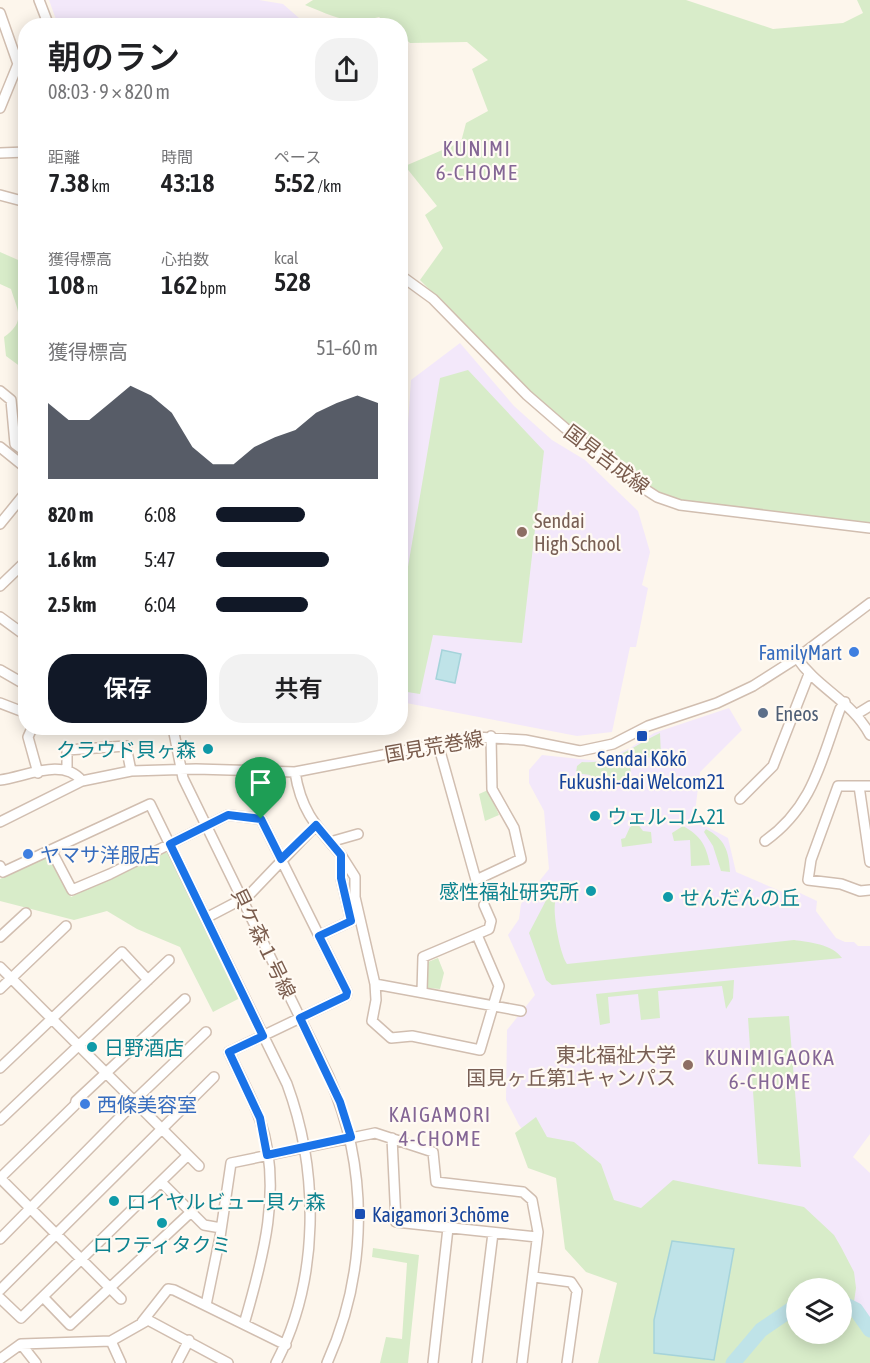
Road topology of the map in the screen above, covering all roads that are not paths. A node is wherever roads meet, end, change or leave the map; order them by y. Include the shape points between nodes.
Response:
1 (39, 0) edge
2 (1, 18) edge
3 (46, 18) edge
4 (0, 108) edge
5 (18, 152) edge
6 (0, 153) edge
7 (0, 195) edge
8 (18, 200) edge
9 (408, 281) edge
10 (0, 391) edge
11 (18, 446) edge
12 (1, 451) edge
13 (18, 463) edge
14 (18, 502) edge
15 (0, 524) edge
16 (870, 528) edge
17 (18, 569) edge
18 (0, 586) edge
19 (870, 603) edge
20 (0, 617) edge
21 (18, 628) edge
22 (796, 658) junction
23 (0, 670) edge
24 (809, 674) junction
25 (18, 680) edge
26 (845, 702) junction
27 (0, 703) edge
28 (870, 706) edge
29 (18, 709) edge
30 (857, 714) junction
31 (29, 735) edge
32 (174, 735) edge
33 (870, 735) edge
34 (491, 736) junction
35 (438, 744) junction
36 (181, 769) junction
37 (67, 770) junction
38 (131, 771) junction
39 (295, 772) junction
40 (38, 773) junction
41 (0, 780) edge
42 (82, 781) junction
43 (859, 786) junction
44 (870, 786) edge
45 (740, 799) dead end
46 (0, 822) edge
47 (207, 825) junction
48 (316, 825) junction
49 (358, 834) dead end
50 (765, 841) dead end
51 (330, 842) junction
52 (170, 844) junction
53 (51, 849) junction
54 (341, 855) junction
55 (281, 859) junction
56 (870, 862) edge
57 (0, 866) edge
58 (870, 890) edge
59 (243, 900) junction
60 (484, 905) dead end
61 (26, 912) dead end
62 (207, 918) junction
63 (66, 926) dead end
64 (477, 935) junction
65 (319, 936) junction
66 (0, 938) edge
67 (169, 960) dead end
68 (0, 967) edge
69 (11, 978) junction
70 (148, 980) junction
71 (375, 984) junction
72 (0, 989) edge
73 (422, 992) junction
74 (185, 999) dead end
75 (493, 1005) junction
76 (521, 1011) dead end
77 (51, 1018) junction
78 (300, 1018) junction
79 (206, 1032) dead end
80 (263, 1036) junction
81 (78, 1045) junction
82 (0, 1068) edge
83 (105, 1074) junction
84 (213, 1077) dead end
85 (134, 1103) junction
86 (0, 1120) edge
87 (161, 1128) junction
88 (351, 1137) junction
89 (392, 1138) junction
90 (304, 1147) junction
91 (188, 1155) junction
92 (267, 1155) junction
93 (199, 1166) dead end
94 (161, 1182) junction
95 (29, 1209) junction
96 (190, 1212) junction
97 (221, 1228) junction
98 (448, 1228) junction
99 (493, 1233) junction
100 (55, 1235) junction
101 (537, 1237) junction
102 (0, 1239) edge
103 (82, 1261) junction
104 (534, 1277) junction
105 (110, 1288) junction
106 (0, 1290) edge
107 (0, 1298) edge
108 (44, 1298) junction
109 (121, 1299) dead end
110 (206, 1305) junction
111 (244, 1324) junction
112 (139, 1325) junction
113 (189, 1340) junction
114 (111, 1341) junction
115 (21, 1344) junction
116 (286, 1345) junction
117 (0, 1359) edge
118 (36, 1363) edge
119 (121, 1363) edge
120 (177, 1363) edge
121 (227, 1363) edge
122 (276, 1363) edge
123 (327, 1363) edge
124 (433, 1363) edge
125 (477, 1363) edge
126 (522, 1363) edge
127 (567, 1363) edge

1 - 3 street
2 - 4 street via 18,64
5 - 6 street
7 - 8 street
9 - 16 street, 国見吉成線 via 440,305 526,395 657,497 680,505
10 - 11 street via 11,400
12 - 13 street
14 - 15 street
17 - 18 street
19 - 22 street, 国見荒巻線
20 - 21 street
22 - 24 street
22 - 34 street, 国見荒巻線 via 738,694 648,726 599,749 580,751
23 - 25 street
24 - 26 street
24 - 45 street via 772,766
26 - 30 street
26 - 50 street via 809,794 783,828
27 - 29 street
28 - 30 street
30 - 33 street
31 - 40 street
32 - 36 street, 貝ケ森１号線
34 - 35 street, 国見荒巻線
34 - 35 street via 492,789 514,828 521,860 476,880
35 - 39 street, 国見荒巻線
36 - 38 street, 国見荒巻線
36 - 39 street, 国見荒巻線
36 - 47 street, 貝ケ森１号線
37 - 38 street via 67,750 126,746
37 - 40 street
37 - 42 street
38 - 42 street, 国見荒巻線
39 - 48 street via 299,797
40 - 41 street
42 - 46 street, 国見荒巻線
43 - 44 street
43 - 56 street
43 - 58 street via 838,786 811,860 808,880
47 - 52 street
47 - 55 street via 228,815 261,819
47 - 59 street, 貝ケ森１号線
48 - 51 street
48 - 55 street
49 - 51 street
51 - 54 street
52 - 53 street via 150,804
52 - 53 street via 72,890
52 - 62 street
53 - 57 street via 3,873
54 - 65 street via 341,878 351,921
54 - 71 street via 356,877 355,897
55 - 59 street
55 - 65 street
59 - 62 street
59 - 78 street, 貝ケ森１号線
60 - 64 street via 491,921 489,929
61 - 66 street
62 - 80 street
63 - 69 street
64 - 73 street via 423,957
64 - 75 street via 499,986
65 - 78 street via 347,992 346,996
67 - 70 street
68 - 69 street
69 - 72 street
69 - 77 street
70 - 77 street via 122,952
70 - 81 street
71 - 73 street
71 - 75 street via 372,1021 391,1038 412,1036 480,1050
73 - 75 street
74 - 83 street
75 - 76 street
77 - 81 street
77 - 82 street
78 - 80 street
78 - 88 street, 貝ケ森１号線 via 340,1102
79 - 85 street
80 - 90 street via 287,1084
80 - 92 street via 229,1052 260,1118
81 - 83 street
81 - 86 street
83 - 85 street
83 - 95 street via 0,1178
84 - 87 street
85 - 87 street
85 - 95 street
87 - 91 street
87 - 100 street
88 - 89 street via 375,1133
88 - 90 street
88 - 123 street, 貝ケ森１号線 via 358,1188 356,1251 346,1308
89 - 98 street via 396,1222
89 - 101 street via 434,1152 436,1182 523,1192 532,1200
90 - 92 street
90 - 116 street via 310,1206 309,1252
91 - 93 street
91 - 94 street
92 - 97 street via 231,1163
92 - 111 street via 268,1224
94 - 96 street
94 - 103 street
95 - 100 street
95 - 102 street
96 - 97 street via 204,1225
96 - 105 street
97 - 110 street
98 - 99 street
98 - 124 street
99 - 101 street
99 - 125 street
100 - 103 street
100 - 106 street
101 - 104 street
103 - 105 street
103 - 108 street
104 - 126 street
104 - 127 street via 571,1282 577,1291
105 - 108 street via 70,1325
105 - 109 street
107 - 108 street via 21,1318
110 - 111 street
110 - 112 street via 168,1289
111 - 116 street
112 - 113 street via 148,1320
112 - 114 street
113 - 120 street
113 - 121 street
114 - 115 street
114 - 119 street
115 - 117 street
115 - 118 street
116 - 122 street

